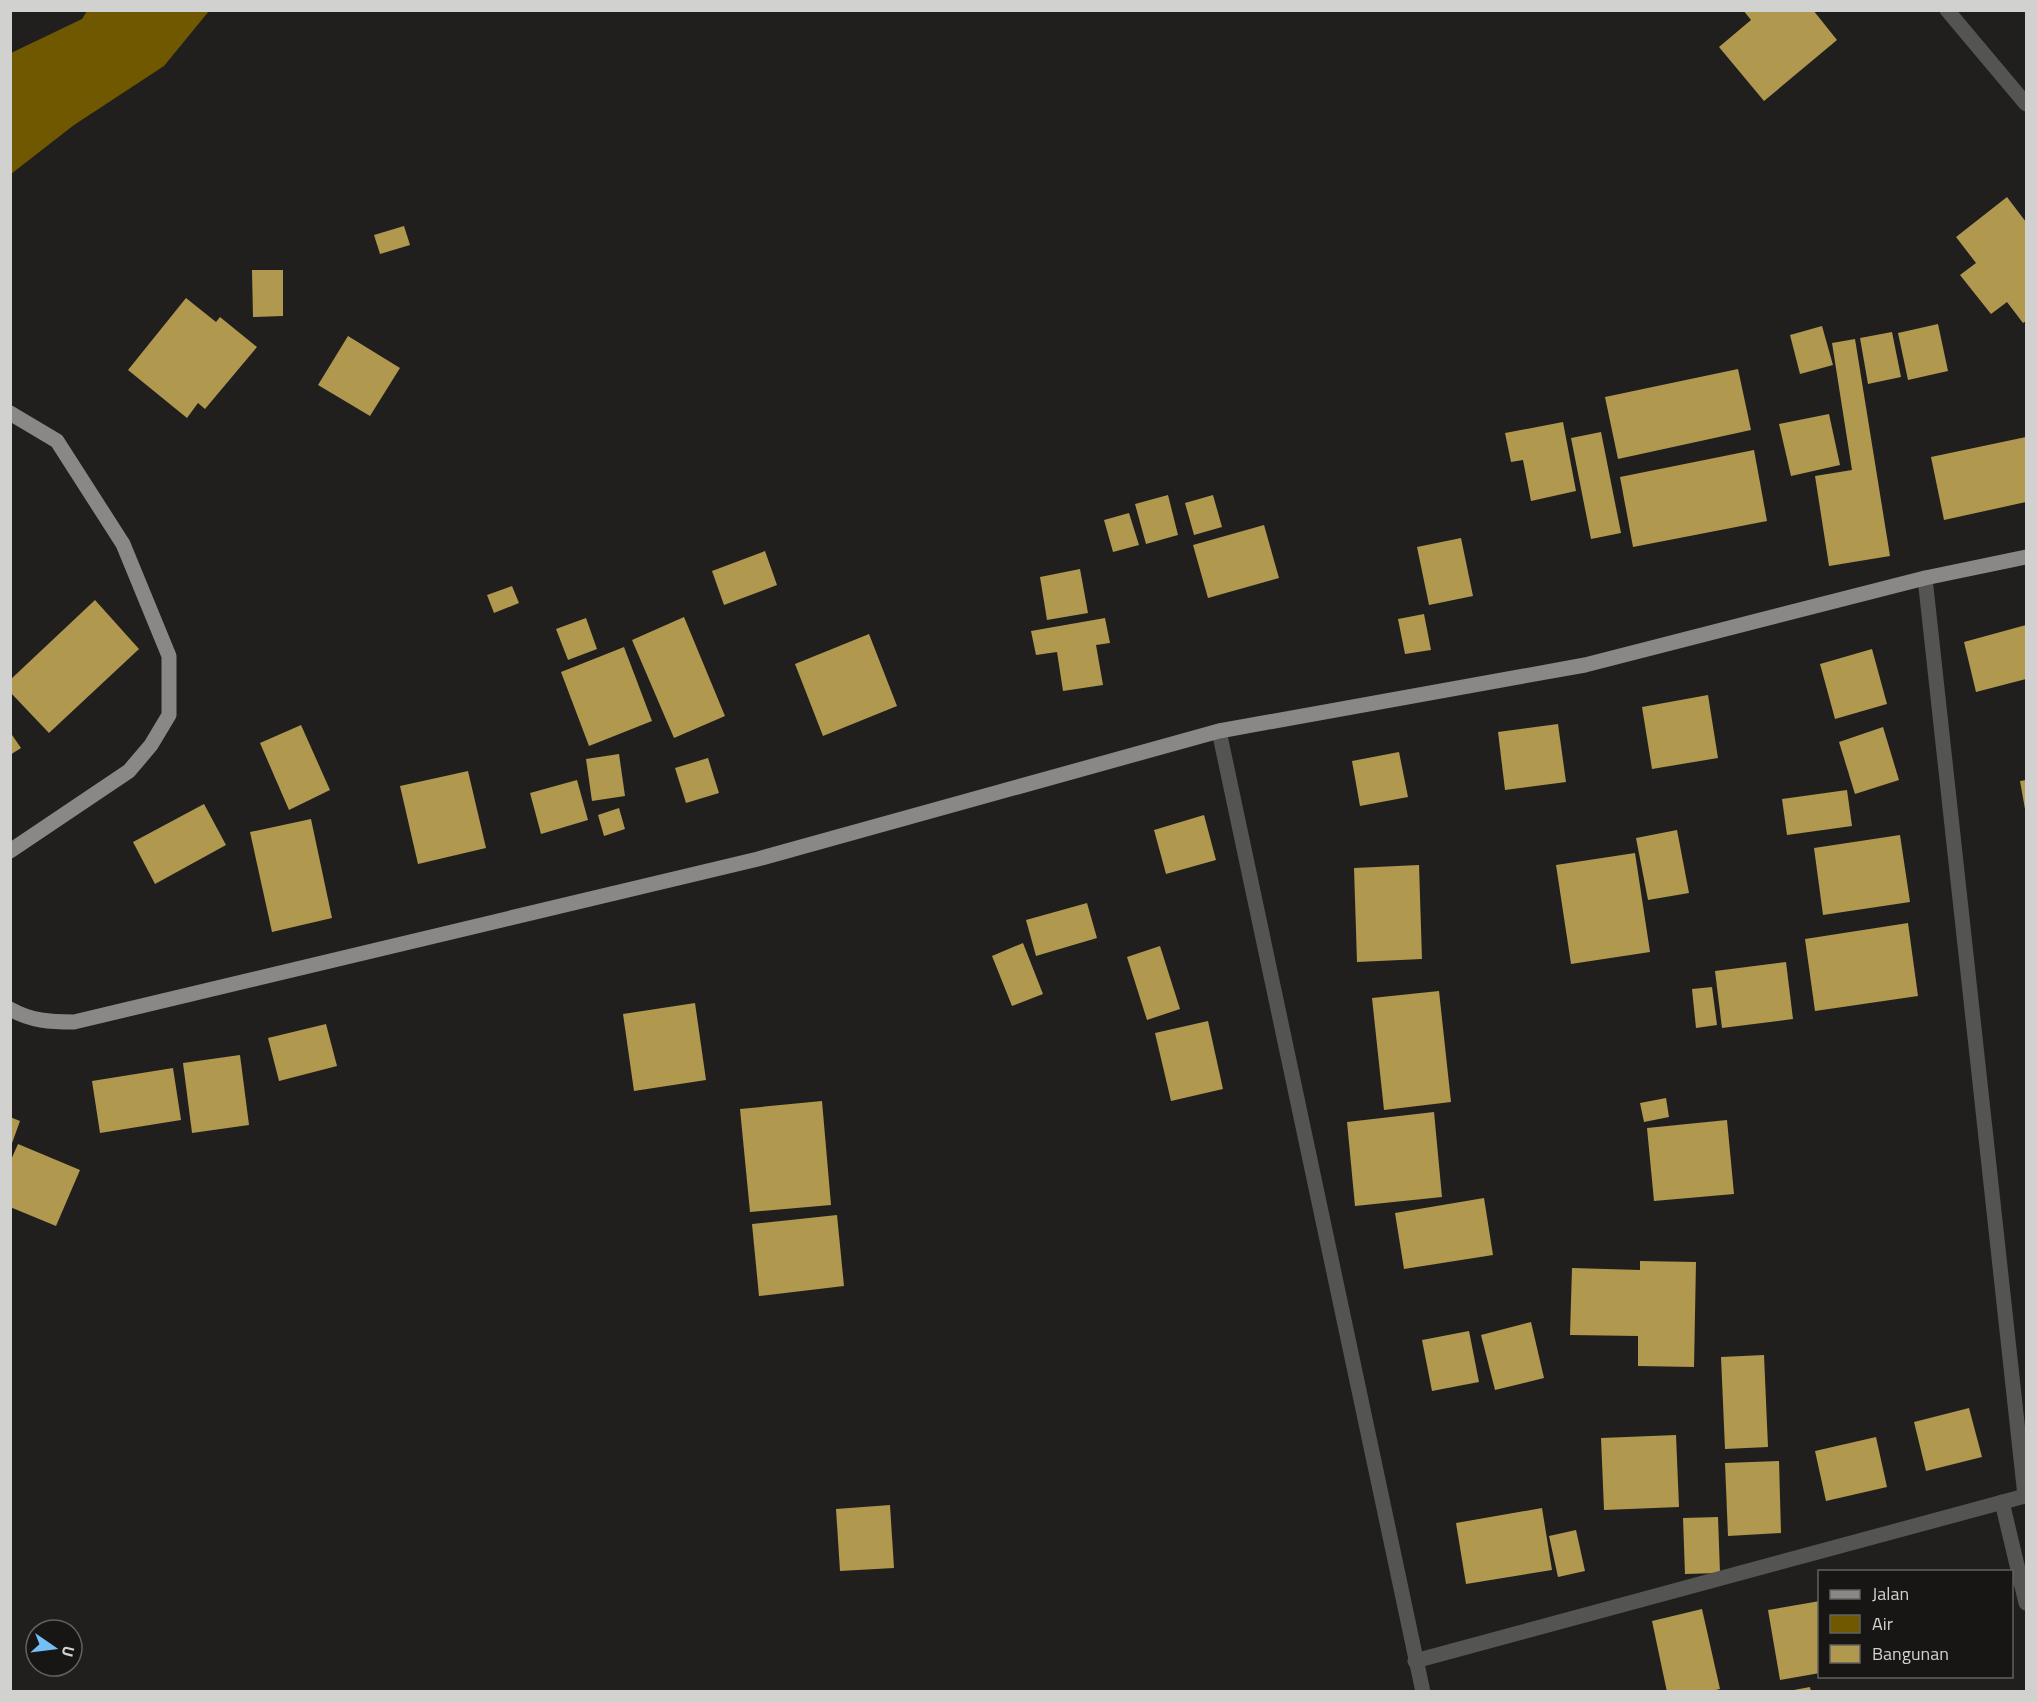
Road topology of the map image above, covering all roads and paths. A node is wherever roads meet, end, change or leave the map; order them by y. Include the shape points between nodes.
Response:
1 (1947, 10) edge
2 (2026, 104) edge
3 (10, 412) edge
4 (2026, 557) edge
5 (1924, 578) junction
6 (1219, 731) junction
7 (10, 851) edge
8 (10, 1009) edge
9 (2026, 1496) edge
10 (2002, 1502) junction
11 (2026, 1603) edge
12 (1415, 1661) junction
13 (1423, 1692) edge

1 - 2 street
3 - 7 main road via 57,441 123,544 169,656 169,715 129,771
4 - 5 main road
5 - 6 main road via 1585,665
5 - 9 street
6 - 8 main road via 758,859 74,1022 45,1022
6 - 12 street
9 - 10 street
10 - 11 street
10 - 12 street
12 - 13 street

